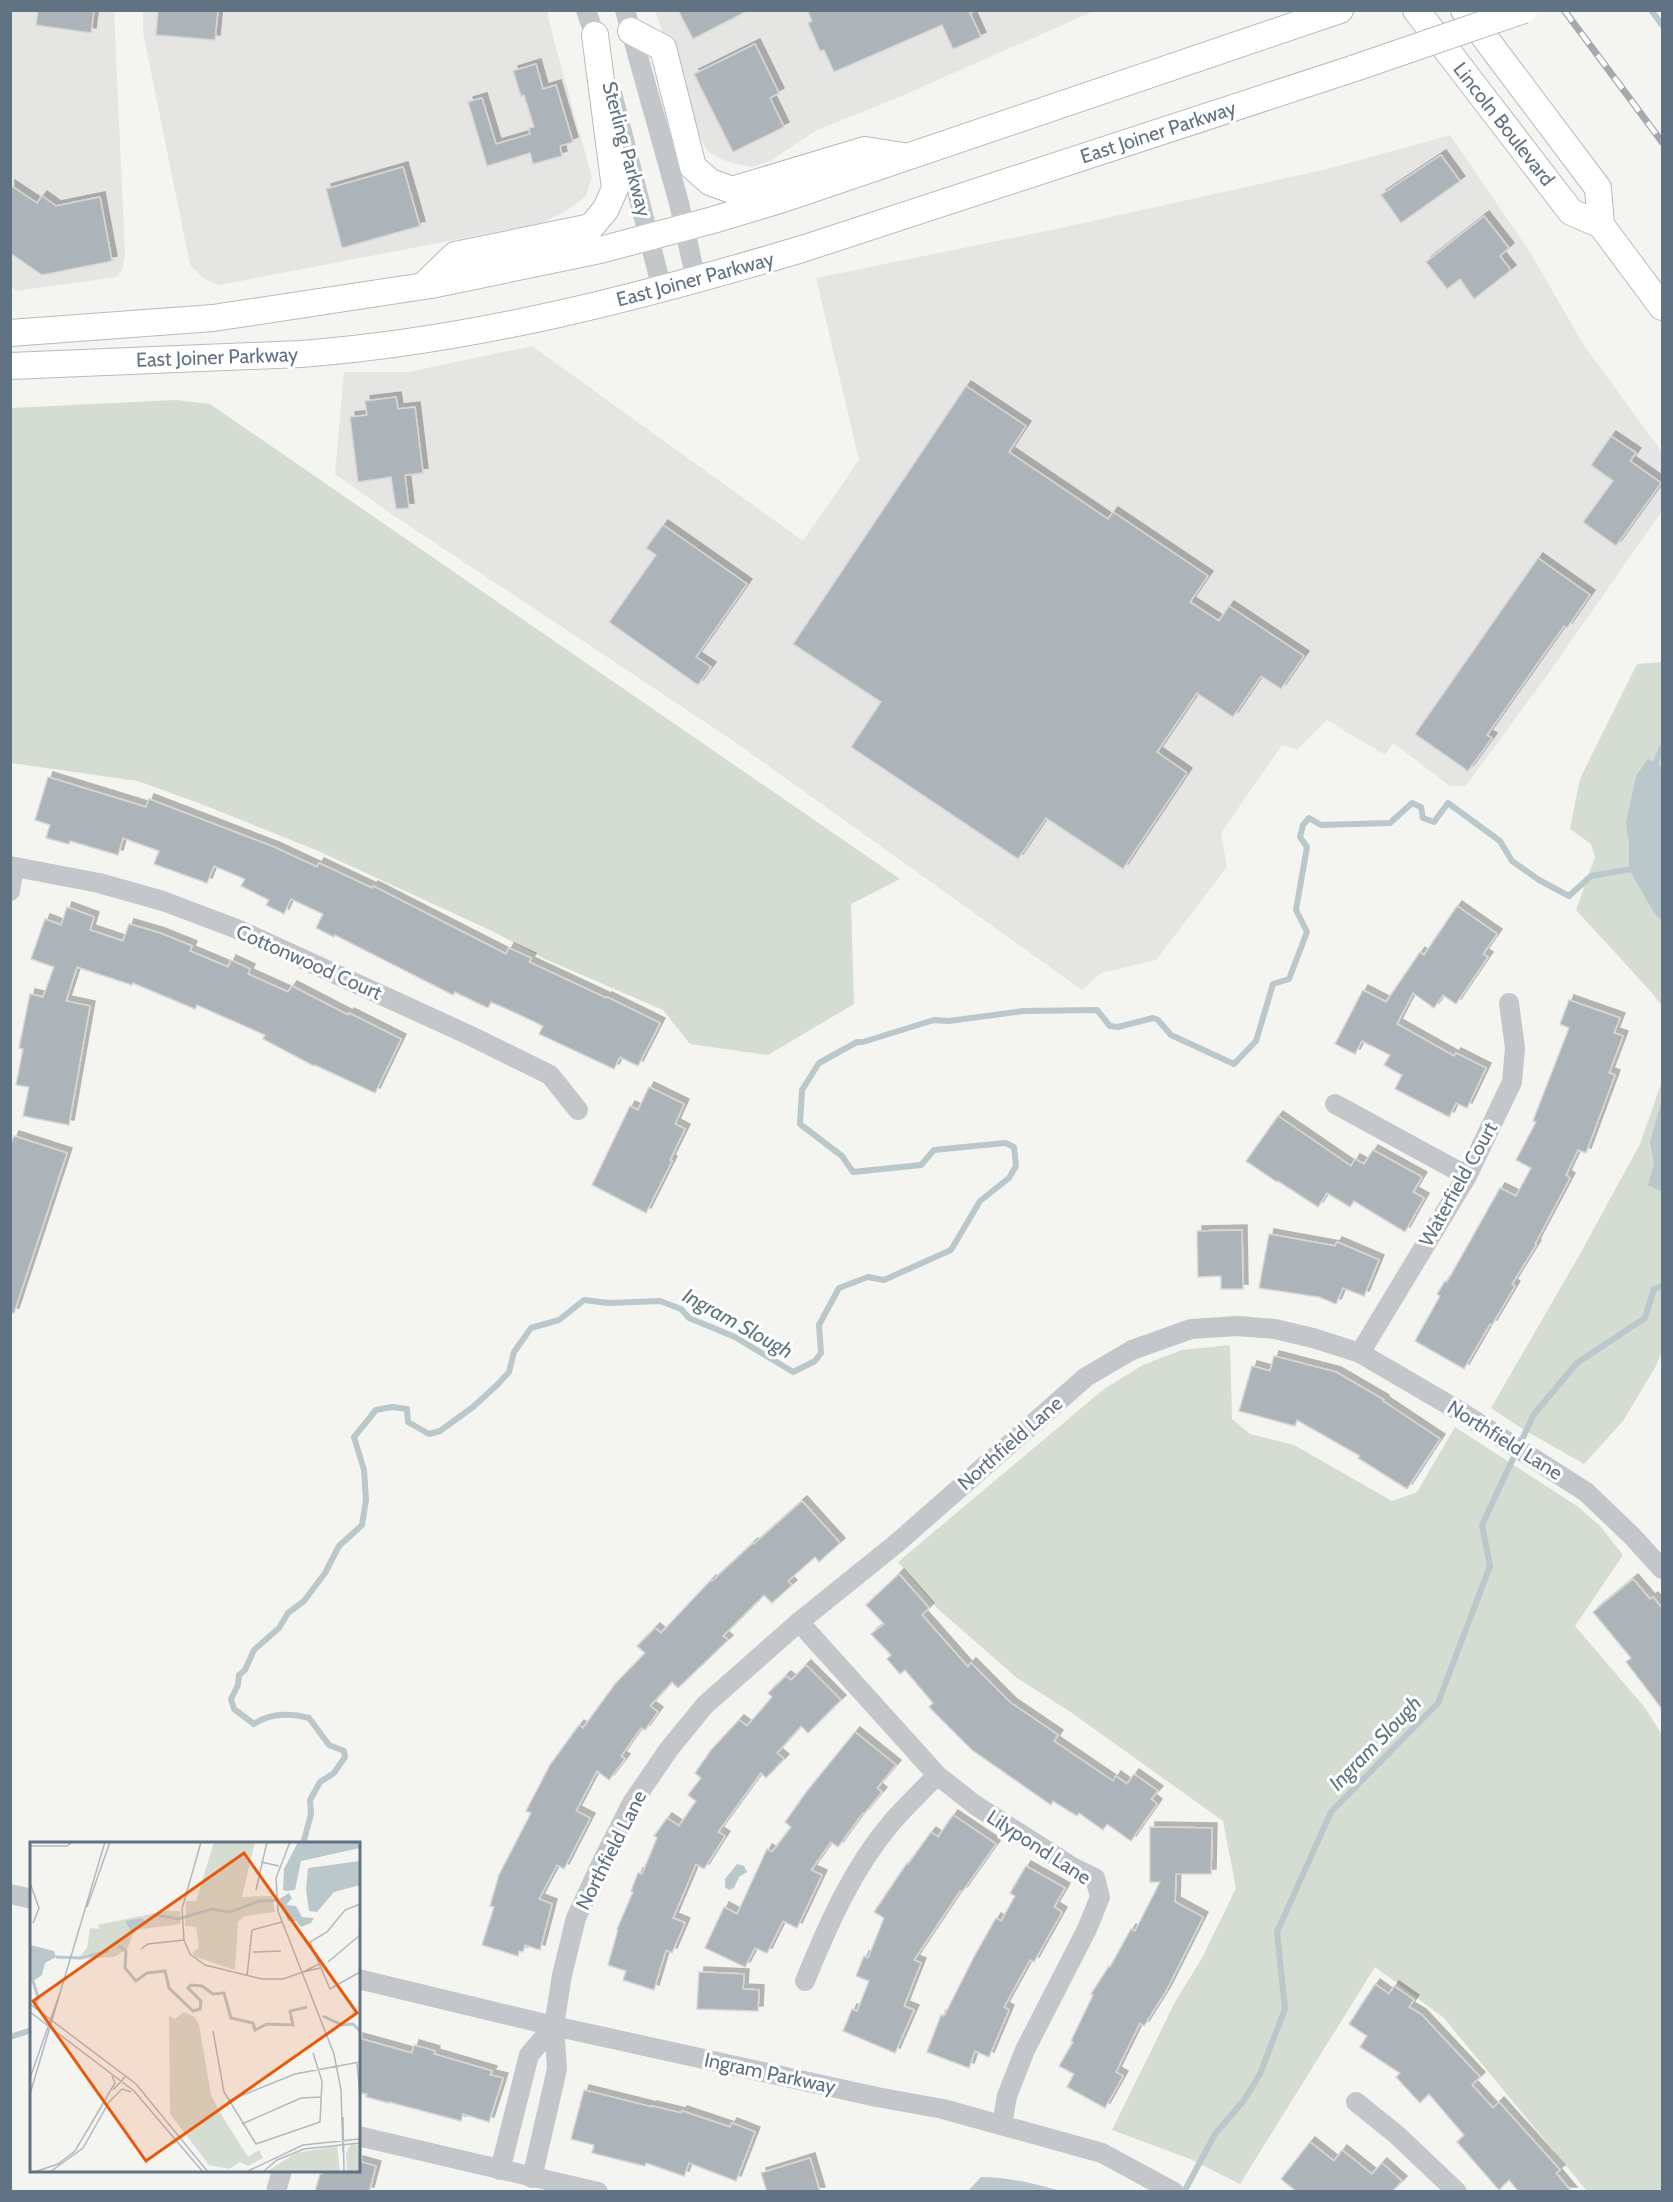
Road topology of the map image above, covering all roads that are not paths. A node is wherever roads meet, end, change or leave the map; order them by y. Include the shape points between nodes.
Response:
1 (586, 10) edge
2 (1416, 10) edge
3 (1464, 10) edge
4 (1524, 10) edge
5 (1330, 14) edge
6 (628, 21) edge
7 (595, 35) junction
8 (907, 156) junction
9 (1601, 225) junction
10 (684, 228) junction
11 (650, 237) junction
12 (696, 280) junction
13 (424, 285) junction
14 (662, 289) junction
15 (1662, 307) edge
16 (10, 333) edge
17 (10, 366) edge
18 (12, 867) edge
19 (10, 891) edge
20 (1509, 1003) dead end
21 (1335, 1104) dead end
22 (578, 1110) dead end
23 (1467, 1176) junction
24 (1360, 1353) junction
25 (1662, 1569) edge
26 (799, 1622) junction
27 (937, 1775) junction
28 (10, 1894) edge
29 (30, 1899) edge
30 (360, 1979) edge
31 (805, 1981) dead end
32 (554, 2026) junction
33 (1356, 2102) dead end
34 (1002, 2125) junction
35 (360, 2136) edge
36 (500, 2170) junction
37 (281, 2172) edge
38 (532, 2178) junction
39 (276, 2192) edge
40 (598, 2192) edge
41 (1174, 2192) edge
42 (1457, 2192) edge

1 - 7 street, Sterling Parkway
2 - 9 main road, Lincoln Boulevard via 1571,212
3 - 9 main road, Lincoln Boulevard via 1598,188
4 - 12 main road, East Joiner Parkway, bridge via 802,249
5 - 8 main road, East Joiner Parkway
6 - 8 main road via 663,48 693,167 710,182 732,190 865,150
6 - 10 street, Sterling Parkway
7 - 11 street, Sterling Parkway
7 - 13 main road via 615,188 606,209 591,227 455,255
8 - 10 main road, East Joiner Parkway
9 - 15 main road, Lincoln Boulevard
10 - 11 main road, East Joiner Parkway
10 - 12 street, Sterling Parkway
11 - 13 main road, East Joiner Parkway
11 - 14 street, Sterling Parkway
12 - 14 main road, East Joiner Parkway
13 - 16 main road, East Joiner Parkway via 213,318
14 - 17 main road, East Joiner Parkway via 583,310 348,351
18 - 19 street
18 - 22 street, Cottonwood Court via 99,883 164,901 237,929 549,1075
20 - 23 street, Waterfield Court via 1515,1048 1512,1082
21 - 23 street
23 - 24 street, Waterfield Court
24 - 25 street, Northfield Lane via 1586,1492
24 - 26 street, Northfield Lane via 1303,1335 1237,1326 1191,1329 1132,1350 1086,1377 897,1543
26 - 27 street, Lilypond Lane
26 - 32 street, Northfield Lane via 705,1705 632,1803 576,1918
27 - 31 street via 891,1823 861,1866 833,1913
27 - 34 street, Lilypond Lane via 975,1805 1095,1878 1100,1897 1006,2096
28 - 29 street
30 - 32 street, Ingram Parkway
32 - 34 street, Ingram Parkway
32 - 36 street via 529,2055
32 - 38 street, Northfield Lane via 557,2069
33 - 42 street
34 - 41 street, Ingram Parkway via 1102,2153
35 - 36 street
36 - 38 street
37 - 39 street
38 - 40 street

